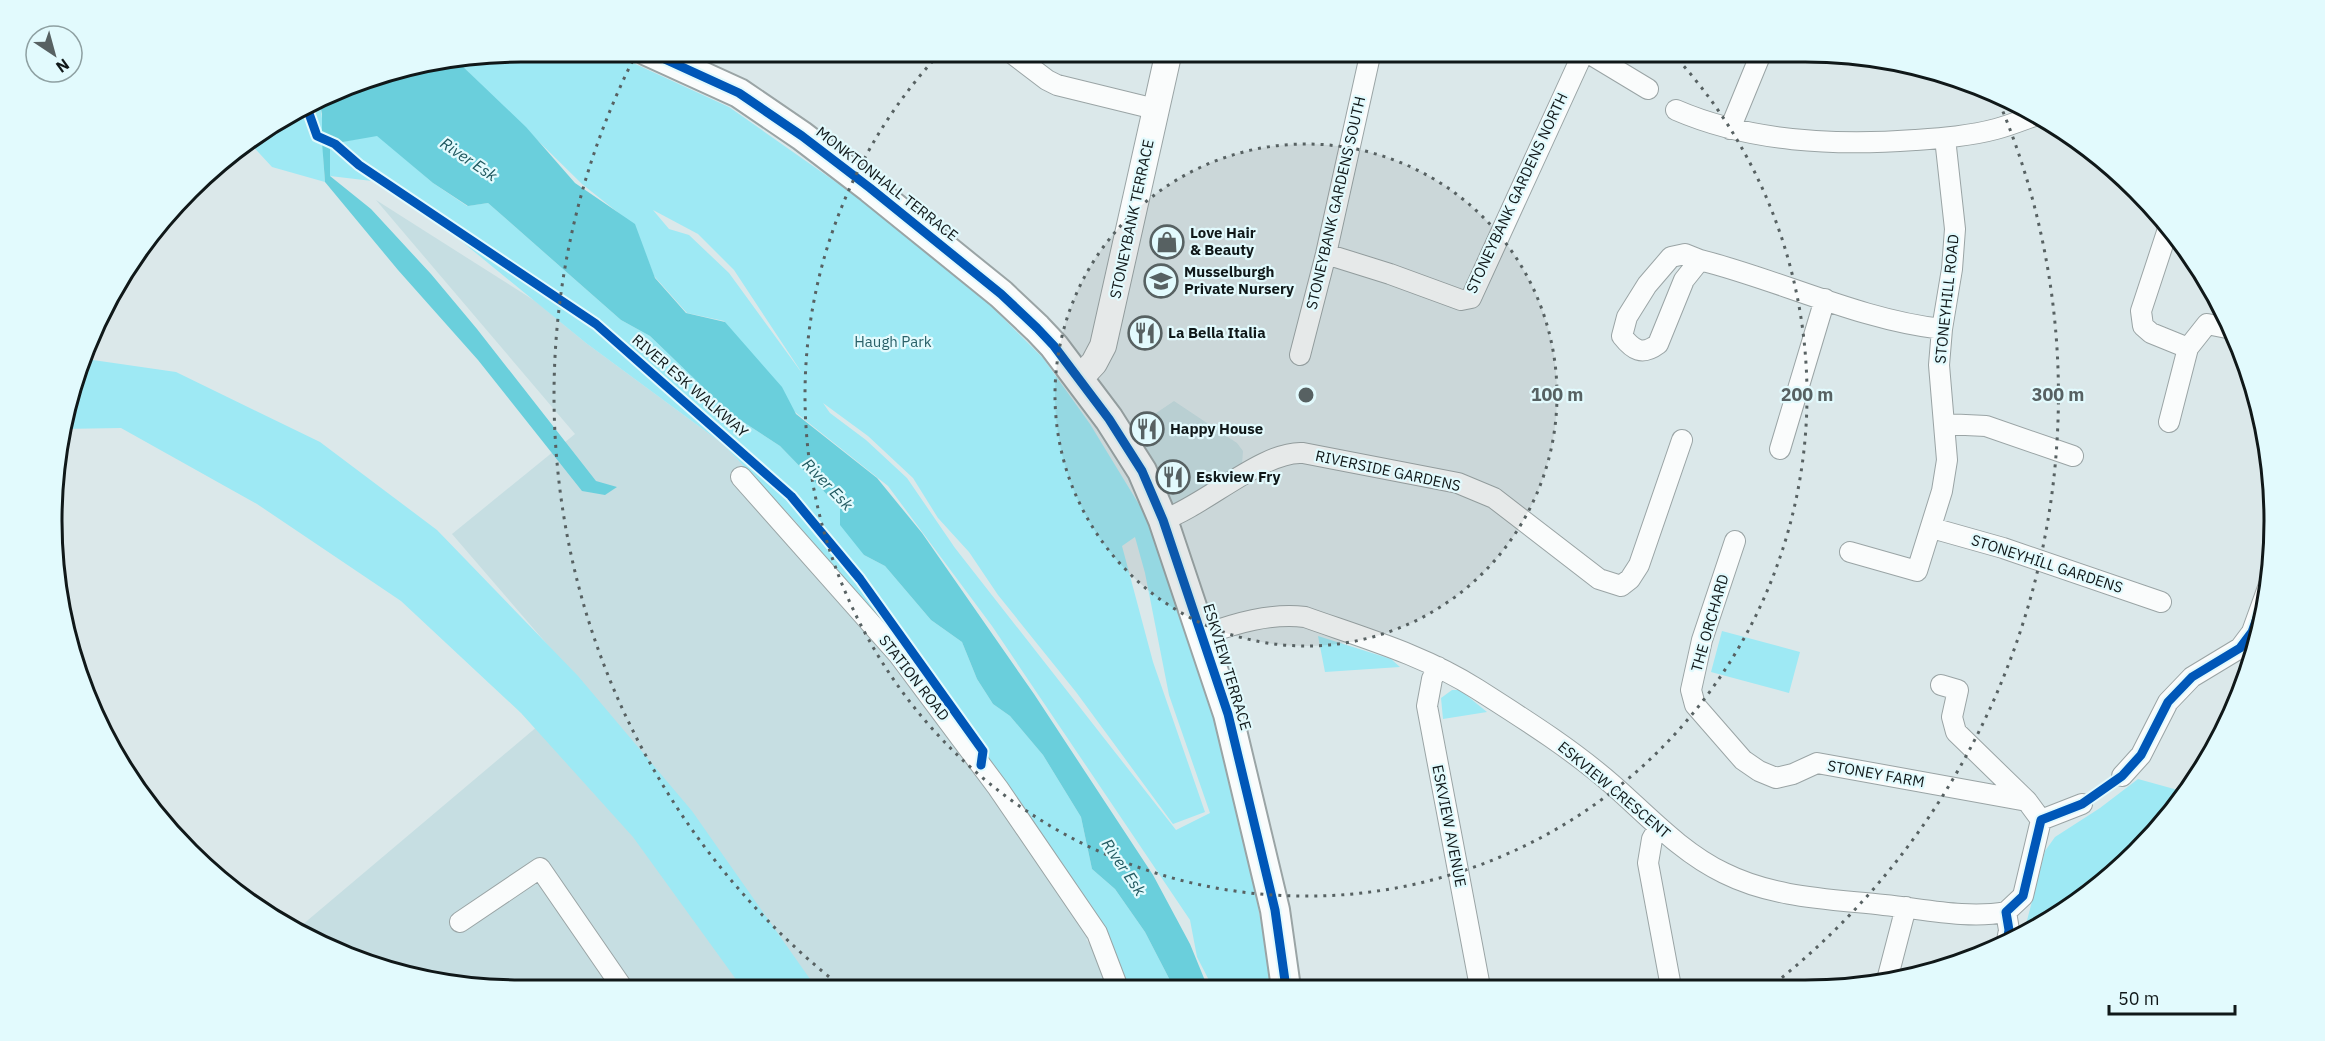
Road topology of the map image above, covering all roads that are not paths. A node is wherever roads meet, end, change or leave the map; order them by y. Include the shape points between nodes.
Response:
1 (670, 62) edge
2 (1023, 62) edge
3 (1166, 62) edge
4 (1369, 62) edge
5 (1579, 62) edge
6 (1603, 62) edge
7 (1757, 62) edge
8 (1648, 89) dead end
9 (1155, 109) junction
10 (1676, 110) dead end
11 (2026, 119) edge
12 (1730, 129) junction
13 (1945, 138) junction
14 (2165, 237) edge
15 (1326, 254) junction
16 (1700, 260) junction
17 (1825, 299) junction
18 (2221, 327) edge
19 (1942, 329) junction
20 (2188, 348) junction
21 (1300, 355) dead end
22 (1079, 380) junction
23 (2169, 422) dead end
24 (1945, 424) junction
25 (1682, 440) dead end
26 (1780, 449) dead end
27 (2073, 456) dead end
28 (741, 477) dead end
29 (1163, 520) junction
30 (1932, 528) junction
31 (1735, 541) dead end
32 (1850, 552) dead end
33 (2161, 602) dead end
34 (1203, 635) junction
35 (2249, 637) edge
36 (1438, 667) junction
37 (1941, 685) dead end
38 (1695, 705) joint
39 (2122, 776) dead end
40 (2027, 801) junction
41 (2082, 804) dead end
42 (2041, 820) junction
43 (1659, 827) junction
44 (1906, 907) junction
45 (2006, 912) junction
46 (460, 922) dead end
47 (2009, 932) edge
48 (1889, 972) edge
49 (617, 980) edge
50 (1115, 980) edge
51 (1285, 980) edge
52 (1479, 980) edge
53 (1670, 980) edge

1 - 22 main road, MONKTONHALL TERRACE via 739,93 819,149 1001,294 1054,346
2 - 9 street via 1057,85
3 - 9 street, STONEYBANK TERRACE
4 - 15 street, STONEYBANK GARDENS SOUTH
5 - 15 street, STONEYBANK GARDENS NORTH via 1471,298 1461,300
6 - 8 street
7 - 12 street
9 - 22 street, STONEYBANK TERRACE via 1103,346
10 - 12 street
11 - 13 street via 1995,130
12 - 13 street via 1774,138 1839,142
13 - 19 street, STONEYHILL ROAD via 1955,229
14 - 20 street via 2141,311 2143,326
15 - 21 street, STONEYBANK GARDENS SOUTH
16 - 16 street via 1685,254 1671,257 1647,285 1624,327 1622,336 1631,348 1641,352 1658,344 1684,280
16 - 17 street
17 - 19 street
17 - 26 street
18 - 20 street via 2207,324
19 - 24 street, STONEYHILL ROAD via 1939,365
20 - 23 street
22 - 29 main road, ESKVIEW TERRACE via 1126,444
24 - 27 street via 1986,426
24 - 30 street, STONEYHILL ROAD via 1947,460
25 - 29 street, RIVERSIDE GARDENS via 1639,565 1621,585 1599,579 1494,498 1458,483 1303,453 1272,458 1188,510
28 - 50 street, STATION ROAD via 898,654 998,788 1097,933
29 - 34 main road, ESKVIEW TERRACE
30 - 32 street, STONEYHILL ROAD via 1917,572
30 - 33 street, STONEYHILL GARDENS
31 - 38 street, THE ORCHARD via 1702,639 1691,690
34 - 36 street, ESKVIEW CRESCENT via 1261,618 1298,616
34 - 51 main road, ESKVIEW TERRACE via 1262,847
35 - 39 street via 2240,648 2192,677 2168,702 2141,755
36 - 43 street, ESKVIEW CRESCENT via 1568,750
36 - 52 street, ESKVIEW AVENUE via 1427,706
37 - 40 street via 1958,690 1952,717 1956,732
38 - 40 street, STONEY FARM via 1743,760 1776,778 1817,763
40 - 42 street
41 - 42 street
42 - 45 street via 2023,896
43 - 44 street, ESKVIEW CRESCENT via 1694,855 1755,886 1790,895
43 - 53 street via 1652,839 1648,863
44 - 45 street, ESKVIEW CRESCENT via 1985,916
44 - 48 street
45 - 47 street
46 - 49 street via 540,868

